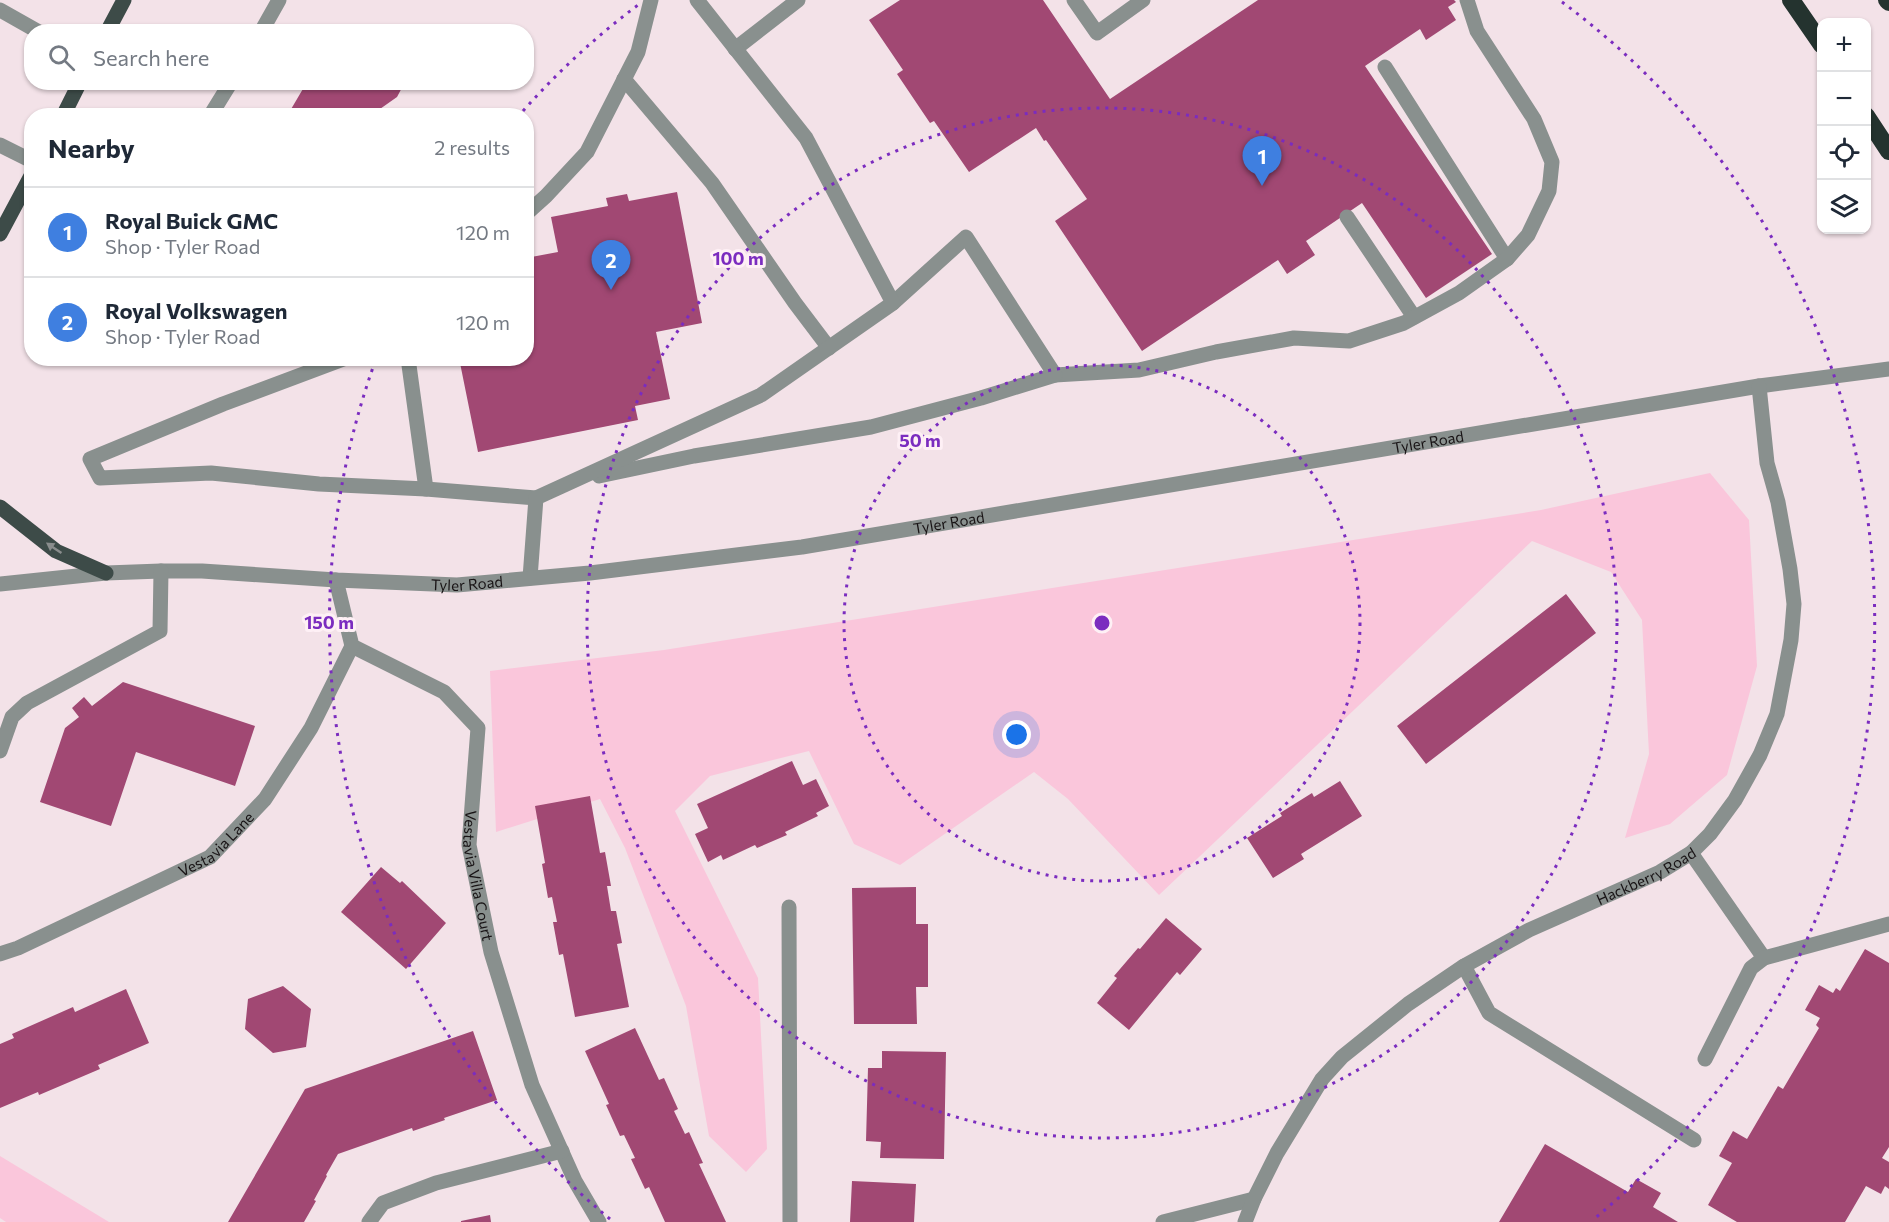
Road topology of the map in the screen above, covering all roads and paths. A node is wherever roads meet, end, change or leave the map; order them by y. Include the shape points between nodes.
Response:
1 (124, 0) edge
2 (279, 0) edge
3 (651, 0) edge
4 (697, 0) edge
5 (798, 0) edge
6 (1074, 0) edge
7 (1143, 0) edge
8 (1467, 0) edge
9 (1791, 0) edge
10 (0, 10) edge
11 (25, 24) edge
12 (111, 24) edge
13 (266, 24) edge
14 (1817, 39) edge
15 (735, 49) junction
16 (1385, 67) dead end
17 (624, 79) junction
18 (76, 90) edge
19 (226, 90) edge
20 (67, 108) edge
21 (215, 108) edge
22 (1871, 124) edge
23 (0, 145) edge
24 (1889, 151) edge
25 (24, 157) edge
26 (24, 189) edge
27 (534, 207) edge
28 (1347, 218) dead end
29 (0, 234) edge
30 (1507, 259) junction
31 (893, 303) junction
32 (1414, 317) junction
33 (829, 348) junction
34 (325, 366) edge
35 (409, 366) edge
36 (1889, 369) edge
37 (1055, 375) junction
38 (1759, 386) junction
39 (570, 482) junction
40 (426, 489) junction
41 (536, 498) junction
42 (0, 507) edge
43 (161, 571) junction
44 (106, 573) junction
45 (530, 578) junction
46 (336, 580) junction
47 (0, 584) edge
48 (352, 646) junction
49 (0, 751) edge
50 (1691, 853) junction
51 (789, 908) dead end
52 (1889, 924) edge
53 (0, 954) edge
54 (1764, 958) junction
55 (1464, 966) junction
56 (1706, 1059) dead end
57 (1694, 1140) dead end
58 (562, 1152) junction
59 (1254, 1199) junction
60 (369, 1222) edge
61 (599, 1222) edge
62 (790, 1222) edge
63 (1163, 1222) edge
64 (1245, 1222) edge

1 - 12 main road
2 - 13 street
3 - 17 street via 638,52
4 - 15 street
5 - 15 street
6 - 7 street via 1097,33
8 - 30 street via 1478,31 1534,119 1552,162 1549,191 1528,235
9 - 14 highway
10 - 11 street
15 - 31 street via 806,138
16 - 30 street
17 - 27 street via 586,152
17 - 33 street via 712,183
18 - 20 main road
19 - 21 street
22 - 24 highway
23 - 25 street
26 - 29 main road
28 - 32 street
30 - 32 street via 1459,293
31 - 33 street
31 - 37 street via 966,237
32 - 37 street via 1349,341 1294,338 1139,370
33 - 39 street via 761,395
34 - 40 street via 90,459 100,478 211,473 318,484
35 - 40 street
36 - 38 street, Tyler Road
37 - 39 street via 872,427 694,456
38 - 45 street, Tyler Road via 802,547
38 - 50 street, Hackberry Road via 1767,463 1790,569 1794,604 1791,640 1777,714 1760,755 1734,800
39 - 41 street
40 - 41 street
41 - 45 street
44 -> 42 main road via 56,552
43 - 44 street, Tyler Road
43 - 46 street, Tyler Road
43 - 49 street via 160,631 27,703 12,717
44 - 47 street, Tyler Road
45 - 46 street, Tyler Road via 457,585
46 - 48 street
48 - 53 street, Vestavia Lane via 311,728 265,800 210,857
48 - 58 street, Vestavia Villa Court via 444,692 478,728 469,845 491,952 511,1019 532,1085
50 - 54 street
50 - 55 street, Hackberry Road via 1660,872 1529,930
51 - 62 street
52 - 54 street
54 - 56 street via 1751,968
55 - 57 street via 1489,1012
55 - 59 street, Hackberry Road via 1408,1004 1342,1057 1322,1079
58 - 60 street via 436,1183 383,1203
58 - 61 street, Vestavia Villa Court
59 - 63 street
59 - 64 street, Hackberry Road

